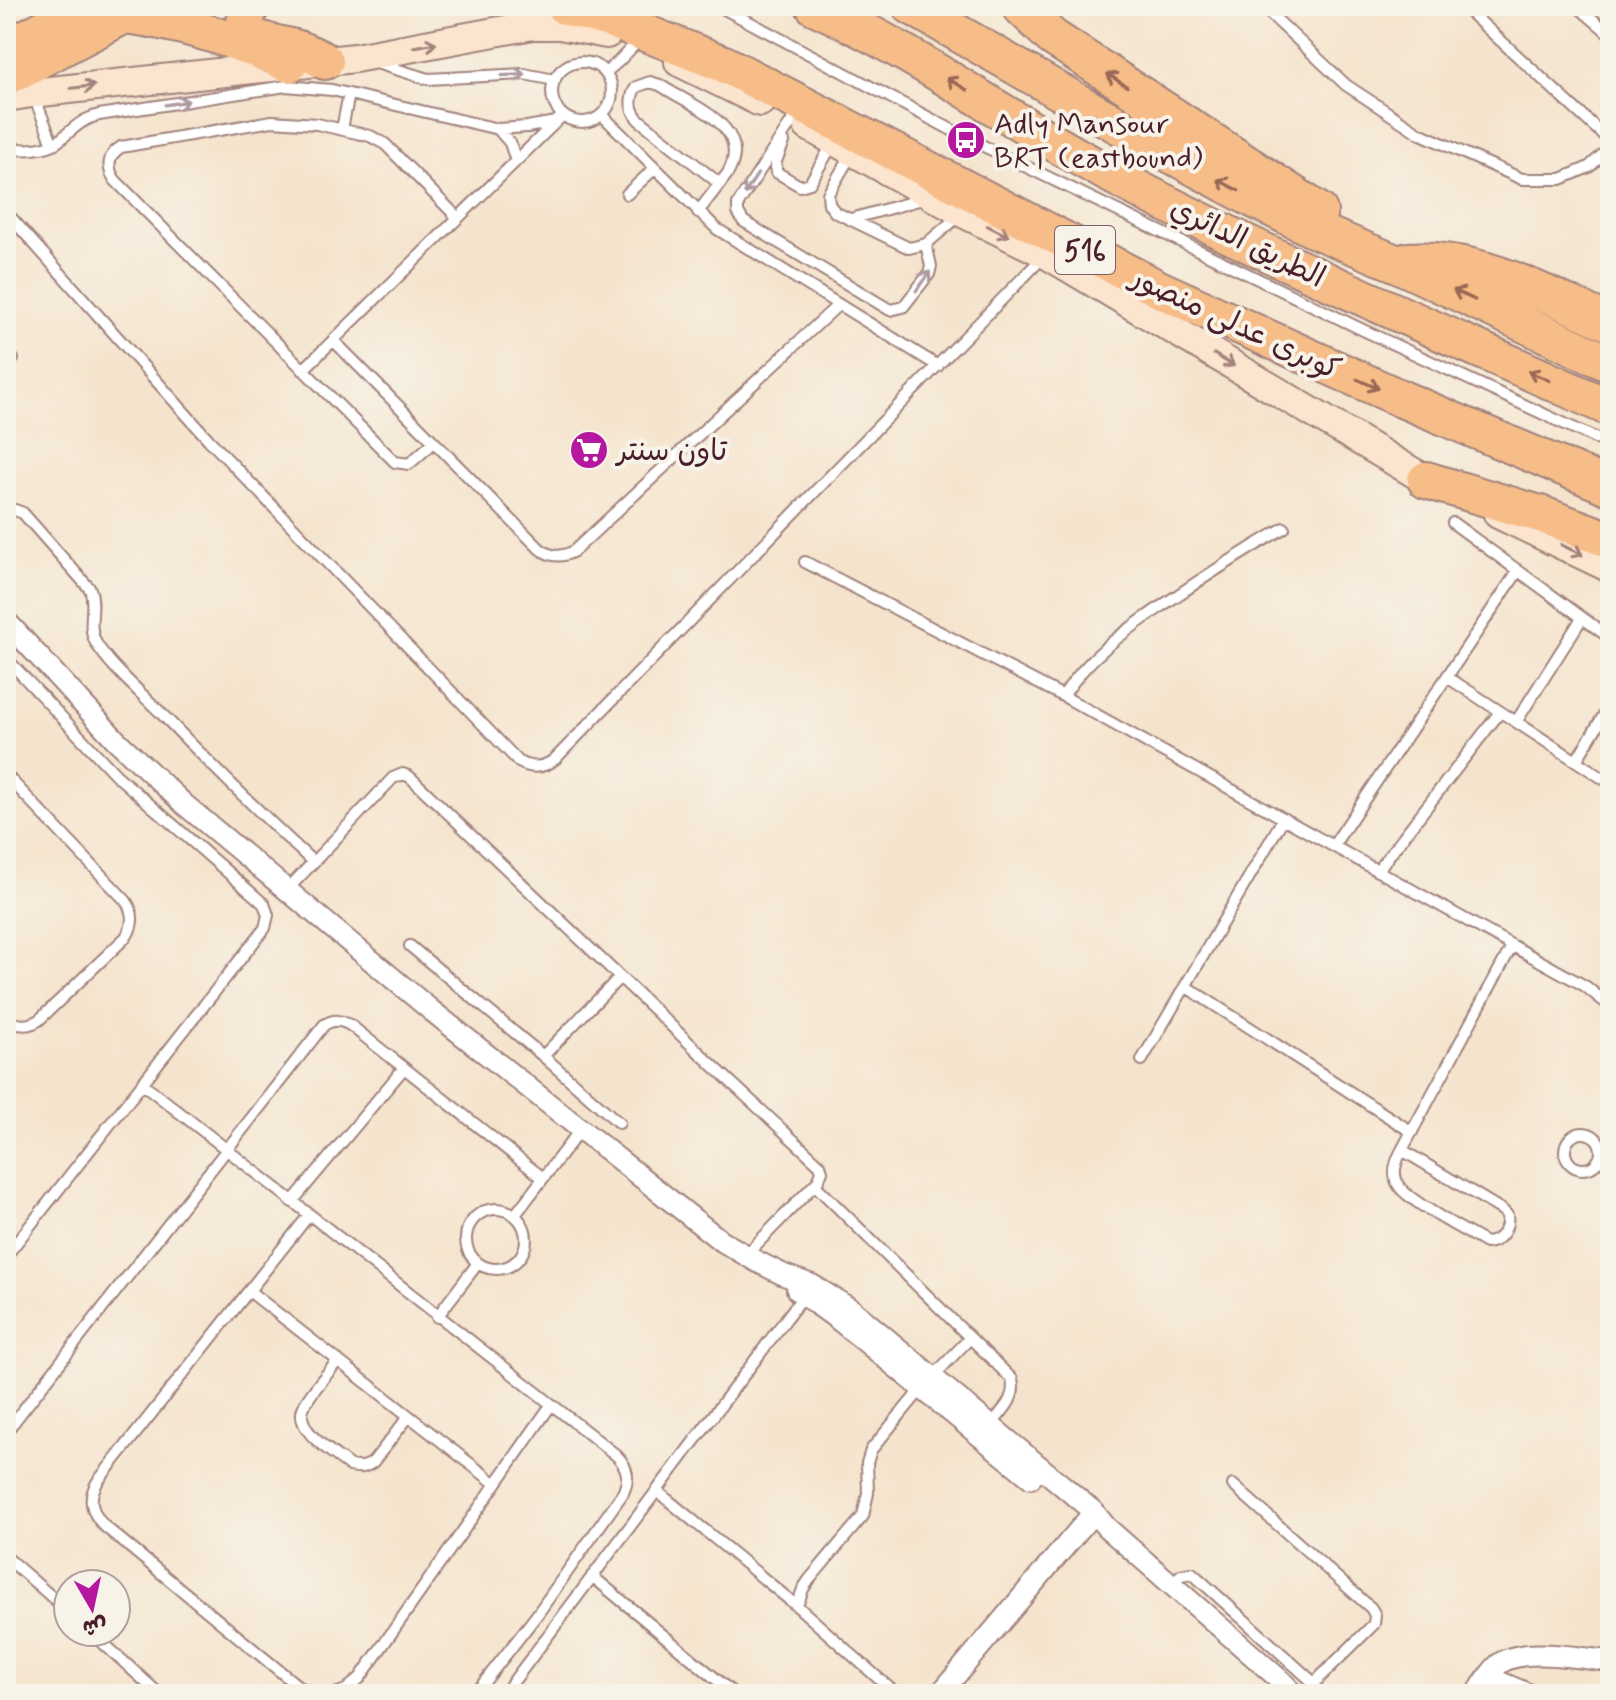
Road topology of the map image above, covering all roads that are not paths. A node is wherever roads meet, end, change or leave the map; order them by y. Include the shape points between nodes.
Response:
1 (88, 6) edge
2 (252, 6) edge
3 (564, 6) edge
4 (719, 6) edge
5 (814, 6) edge
6 (911, 6) edge
7 (1262, 6) edge
8 (1463, 6) edge
9 (1577, 6) edge
10 (133, 10) edge
11 (1021, 10) edge
12 (1610, 34) edge
13 (637, 42) junction
14 (340, 59) junction
15 (289, 64) junction
16 (605, 73) junction
17 (12, 75) edge
18 (555, 80) junction
19 (349, 94) junction
20 (602, 115) junction
21 (560, 118) junction
22 (791, 122) junction
23 (342, 129) junction
24 (498, 129) junction
25 (1610, 141) edge
26 (53, 144) junction
27 (6, 146) edge
28 (844, 146) junction
29 (1610, 148) edge
30 (516, 161) junction
31 (655, 168) junction
32 (720, 184) junction
33 (627, 194) dead end
34 (933, 196) junction
35 (6, 212) edge
36 (698, 212) junction
37 (963, 213) junction
38 (458, 218) junction
39 (851, 219) junction
40 (926, 244) junction
41 (1046, 254) junction
42 (1380, 256) junction
43 (838, 305) junction
44 (1610, 323) edge
45 (333, 340) junction
46 (1595, 357) edge
47 (938, 366) junction
48 (303, 370) junction
49 (1610, 375) edge
50 (1610, 408) edge
51 (434, 442) junction
52 (1610, 445) edge
53 (1426, 480) junction
54 (1610, 487) edge
55 (6, 511) edge
56 (1453, 523) dead end
57 (1284, 528) dead end
58 (1610, 540) edge
59 (805, 562) dead end
60 (1610, 568) edge
61 (1518, 571) junction
62 (1582, 618) junction
63 (6, 621) edge
64 (1610, 638) edge
65 (6, 658) edge
66 (1447, 677) junction
67 (1063, 696) junction
68 (1610, 705) edge
69 (1500, 712) junction
70 (1516, 722) junction
71 (1576, 761) junction
72 (6, 775) edge
73 (1610, 783) edge
74 (1283, 819) junction
75 (1333, 846) junction
76 (313, 862) junction
77 (1377, 871) junction
78 (287, 890) junction
79 (410, 946) dead end
80 (1512, 946) junction
81 (620, 977) junction
82 (1185, 986) junction
83 (1610, 1006) edge
84 (6, 1018) edge
85 (543, 1056) junction
86 (1142, 1060) dead end
87 (404, 1068) junction
88 (142, 1083) junction
89 (619, 1123) dead end
90 (580, 1130) junction
91 (1412, 1132) junction
92 (1402, 1150) junction
93 (227, 1151) junction
94 (543, 1178) junction
95 (815, 1185) junction
96 (292, 1202) junction
97 (309, 1215) junction
98 (515, 1215) junction
99 (6, 1256) edge
100 (745, 1256) junction
101 (478, 1263) junction
102 (784, 1275) junction
103 (249, 1291) junction
104 (804, 1295) junction
105 (437, 1317) junction
106 (970, 1338) junction
107 (338, 1360) junction
108 (927, 1382) junction
109 (551, 1405) junction
110 (409, 1416) junction
111 (990, 1426) junction
112 (6, 1432) edge
113 (496, 1484) junction
114 (1233, 1485) dead end
115 (657, 1491) junction
116 (1095, 1521) junction
117 (6, 1557) edge
118 (592, 1576) junction
119 (1171, 1584) junction
120 (52, 1597) edge
121 (797, 1606) junction
122 (109, 1648) edge
123 (1610, 1661) edge
124 (1314, 1683) junction
125 (1482, 1685) edge
126 (159, 1694) edge
127 (315, 1694) edge
128 (335, 1694) edge
129 (475, 1694) edge
130 (504, 1694) edge
131 (734, 1694) edge
132 (896, 1694) edge
133 (940, 1694) edge
134 (1292, 1694) edge
135 (1303, 1694) edge
136 (1528, 1694) edge

1 - 17 highway
2 - 14 highway via 246,24 258,40
3 -> 54 highway, كوبرى عدلى منصور / 516 via 724,64 1161,290
4 - 52 lane via 965,137
50 -> 5 highway, الطريق الدائري / 516 via 1178,209
42 -> 6 highway, الطريق الدائري via 1313,229 1198,169
7 - 29 lane via 1346,85 1419,133 1522,179 1561,179 1589,167
8 - 25 lane
9 - 12 lane
10 - 15 highway via 215,34
10 - 17 highway
42 -> 11 highway via 1295,194 1052,37
14 -> 13 main road via 533,25 574,27
13 - 16 lane
13 - 22 main road
14 - 15 main road
14 -> 18 lane via 428,79 524,74
17 -> 15 main road
16 - 18 lane via 582,63 566,67
16 - 20 lane via 612,94
17 - 26 lane
18 - 21 lane
19 - 23 lane
19 - 24 lane
26 -> 19 lane via 77,124 99,115 286,86
20 - 21 lane via 583,122
20 - 31 lane
21 - 24 lane
21 - 30 lane
22 - 28 main road
22 - 28 lane via 775,168 796,185 810,183
22 -> 40 lane via 738,204 743,221 890,310 903,307 929,274
23 - 38 lane via 385,144
23 - 48 lane via 302,122 258,123 121,147 109,162 115,180
24 - 30 lane
26 - 27 lane via 23,150
28 - 34 main road
28 - 39 lane via 827,199 831,208
30 - 38 lane
31 - 33 lane
31 - 36 lane
32 - 32 lane via 735,151 722,124 660,85 636,87 631,104 638,119
32 - 36 lane
34 - 37 main road
34 - 39 lane
35 - 47 lane via 209,440 519,762 529,766 555,759
36 - 43 lane
37 - 40 lane
37 -> 41 main road
38 - 45 lane
39 - 40 lane via 904,246
41 - 47 lane
41 -> 53 main road
42 - 44 highway via 1474,267
46 -> 42 highway, الطريق الدائري
43 - 47 lane
43 - 51 lane via 567,555 553,556 540,549
45 - 48 lane
45 - 51 lane
46 - 49 highway, الطريق الدائري
48 - 51 lane via 395,462 413,462
53 - 58 highway
53 -> 60 main road
55 - 76 lane via 23,513 90,589 91,630 108,657 234,789
56 - 61 lane
57 - 67 lane via 1112,641
59 - 67 lane
61 - 62 lane
61 - 66 lane
62 - 64 lane
62 - 70 lane
63 - 78 street via 155,778
65 - 88 lane via 127,786 267,909 265,928
66 - 69 lane
66 - 75 lane
67 - 74 lane
68 - 71 lane
69 - 70 lane
69 - 77 lane
70 - 71 lane
71 - 73 lane
72 - 84 lane via 126,901 132,919 126,937 39,1020 21,1025
74 - 75 lane
74 - 82 lane
75 - 77 lane
76 - 78 lane
76 - 81 lane via 393,778 407,775
77 - 80 lane
78 - 90 street
79 - 85 lane
80 - 83 lane via 1585,986
80 - 91 lane
81 - 85 lane
81 - 95 lane via 817,1161 822,1171
82 - 86 lane
82 - 91 lane
85 - 89 lane
87 - 93 lane via 350,1025 332,1020
87 - 94 lane
87 - 96 lane
88 - 93 lane
88 - 99 lane
90 - 94 lane
90 - 100 street
91 - 92 lane
92 - 92 lane via 1394,1175 1414,1200 1486,1243 1502,1236 1508,1223 1502,1210
93 - 96 lane
93 - 112 lane
94 - 98 lane
95 - 100 lane
95 - 106 lane
96 - 97 lane
97 - 103 lane
97 - 105 lane
98 - 101 lane via 499,1209 475,1217 466,1241
98 - 101 lane via 527,1237 523,1254 502,1269
100 - 102 street
101 - 105 lane
102 - 104 street
102 - 108 street via 805,1281 851,1309
103 - 107 lane
103 - 127 lane via 98,1481 91,1504 103,1525 299,1687
104 - 108 street
104 - 115 lane
105 - 109 lane
106 - 108 lane
106 - 111 lane via 1012,1379 1015,1389
107 - 110 lane
107 - 110 lane via 301,1415 309,1433 350,1466 373,1462
108 - 111 street
108 - 116 street
108 - 121 lane via 871,1450 863,1516 809,1580
109 - 113 lane
109 - 129 lane via 622,1461 627,1485
110 - 113 lane
111 - 116 street
113 - 128 lane via 360,1678
114 - 124 lane via 1374,1611 1374,1624
115 - 118 lane
115 - 121 lane
116 - 119 street
116 - 133 street
117 - 120 lane
118 - 130 lane
118 - 131 lane
119 - 124 lane via 1192,1573
119 - 134 street
121 - 132 lane
122 - 126 lane
123 - 125 street via 1516,1656 1500,1664
124 - 135 lane
125 - 136 street

